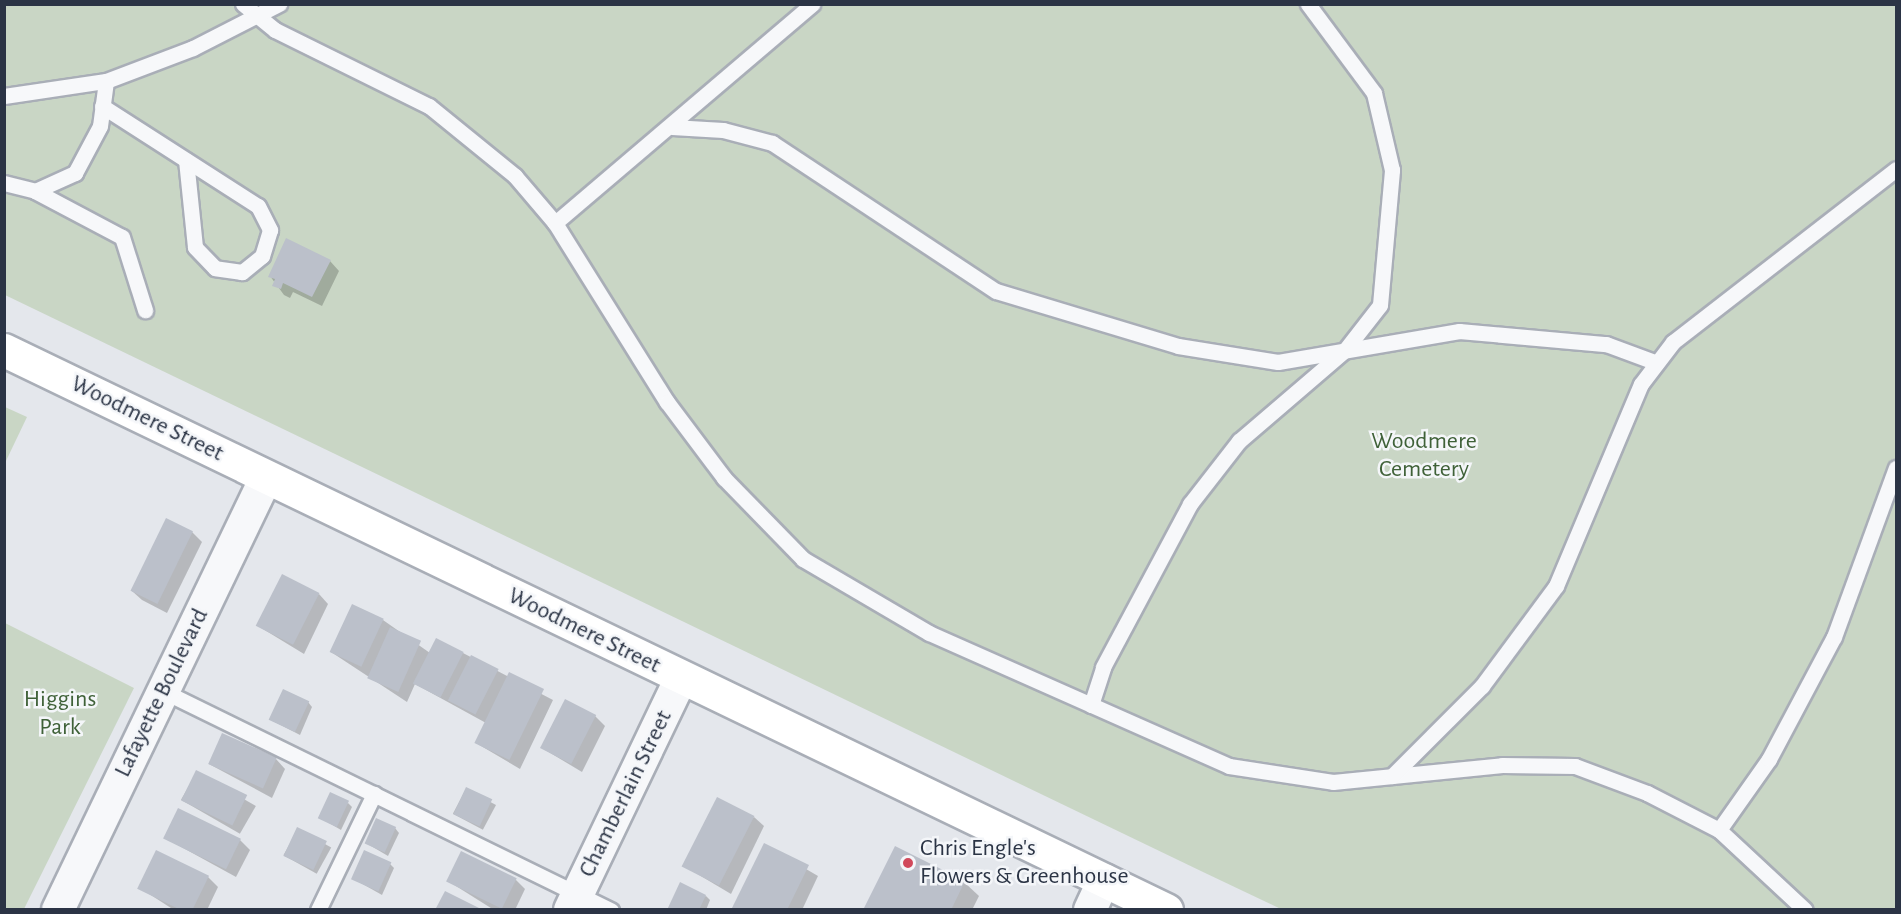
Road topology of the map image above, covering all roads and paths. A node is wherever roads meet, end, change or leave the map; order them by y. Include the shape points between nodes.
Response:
1 (243, 4) edge
2 (279, 4) edge
3 (812, 4) edge
4 (1308, 4) edge
5 (257, 15) junction
6 (106, 81) junction
7 (4, 96) edge
8 (102, 106) junction
9 (672, 127) junction
10 (186, 160) junction
11 (1896, 169) edge
12 (4, 183) edge
13 (35, 191) junction
14 (555, 223) junction
15 (145, 310) dead end
16 (4, 350) edge
17 (1345, 351) junction
18 (1658, 363) junction
19 (1896, 468) edge
20 (266, 477) junction
21 (681, 678) junction
22 (164, 691) junction
23 (1091, 705) junction
24 (1392, 776) junction
25 (374, 794) junction
26 (1719, 830) junction
27 (1104, 880) junction
28 (574, 902) edge
29 (58, 909) edge
30 (318, 909) edge
31 (611, 909) edge
32 (1090, 909) edge
33 (1166, 909) edge
34 (1805, 909) edge

1 - 5 lane
2 - 5 lane
3 - 9 lane
4 - 17 lane via 1374,93 1392,170 1380,305
5 - 6 lane via 193,48
5 - 14 lane via 275,30 429,106 515,176
6 - 7 lane
6 - 8 lane
8 - 10 lane
8 - 13 lane via 100,126 75,173
9 - 14 lane
9 - 17 lane via 723,130 772,143 996,291 1078,320 1178,346 1278,362
10 - 10 lane via 195,248 215,268 242,272 262,256 270,230 258,206
11 - 18 lane via 1673,342
12 - 13 lane
13 - 15 lane via 122,237
14 - 23 lane via 667,402 724,478 803,559 929,633
16 - 20 street, Woodmere Street
17 - 18 lane via 1459,331 1606,344
17 - 23 lane via 1239,441 1190,504 1108,656
18 - 24 lane via 1641,384 1556,586 1482,686
19 - 26 lane via 1834,637 1769,759
20 - 21 street, Woodmere Street
20 - 22 street, Lafayette Boulevard
21 - 27 street, Woodmere Street
21 - 28 street, Chamberlain Street
22 - 25 lane
22 - 29 street, Lafayette Boulevard
23 - 24 lane via 1229,766 1333,782
24 - 26 lane via 1502,765 1575,766 1647,793
25 - 28 lane
25 - 30 lane
26 - 34 lane
27 - 32 street
27 - 33 street, Woodmere Street
28 - 31 lane

